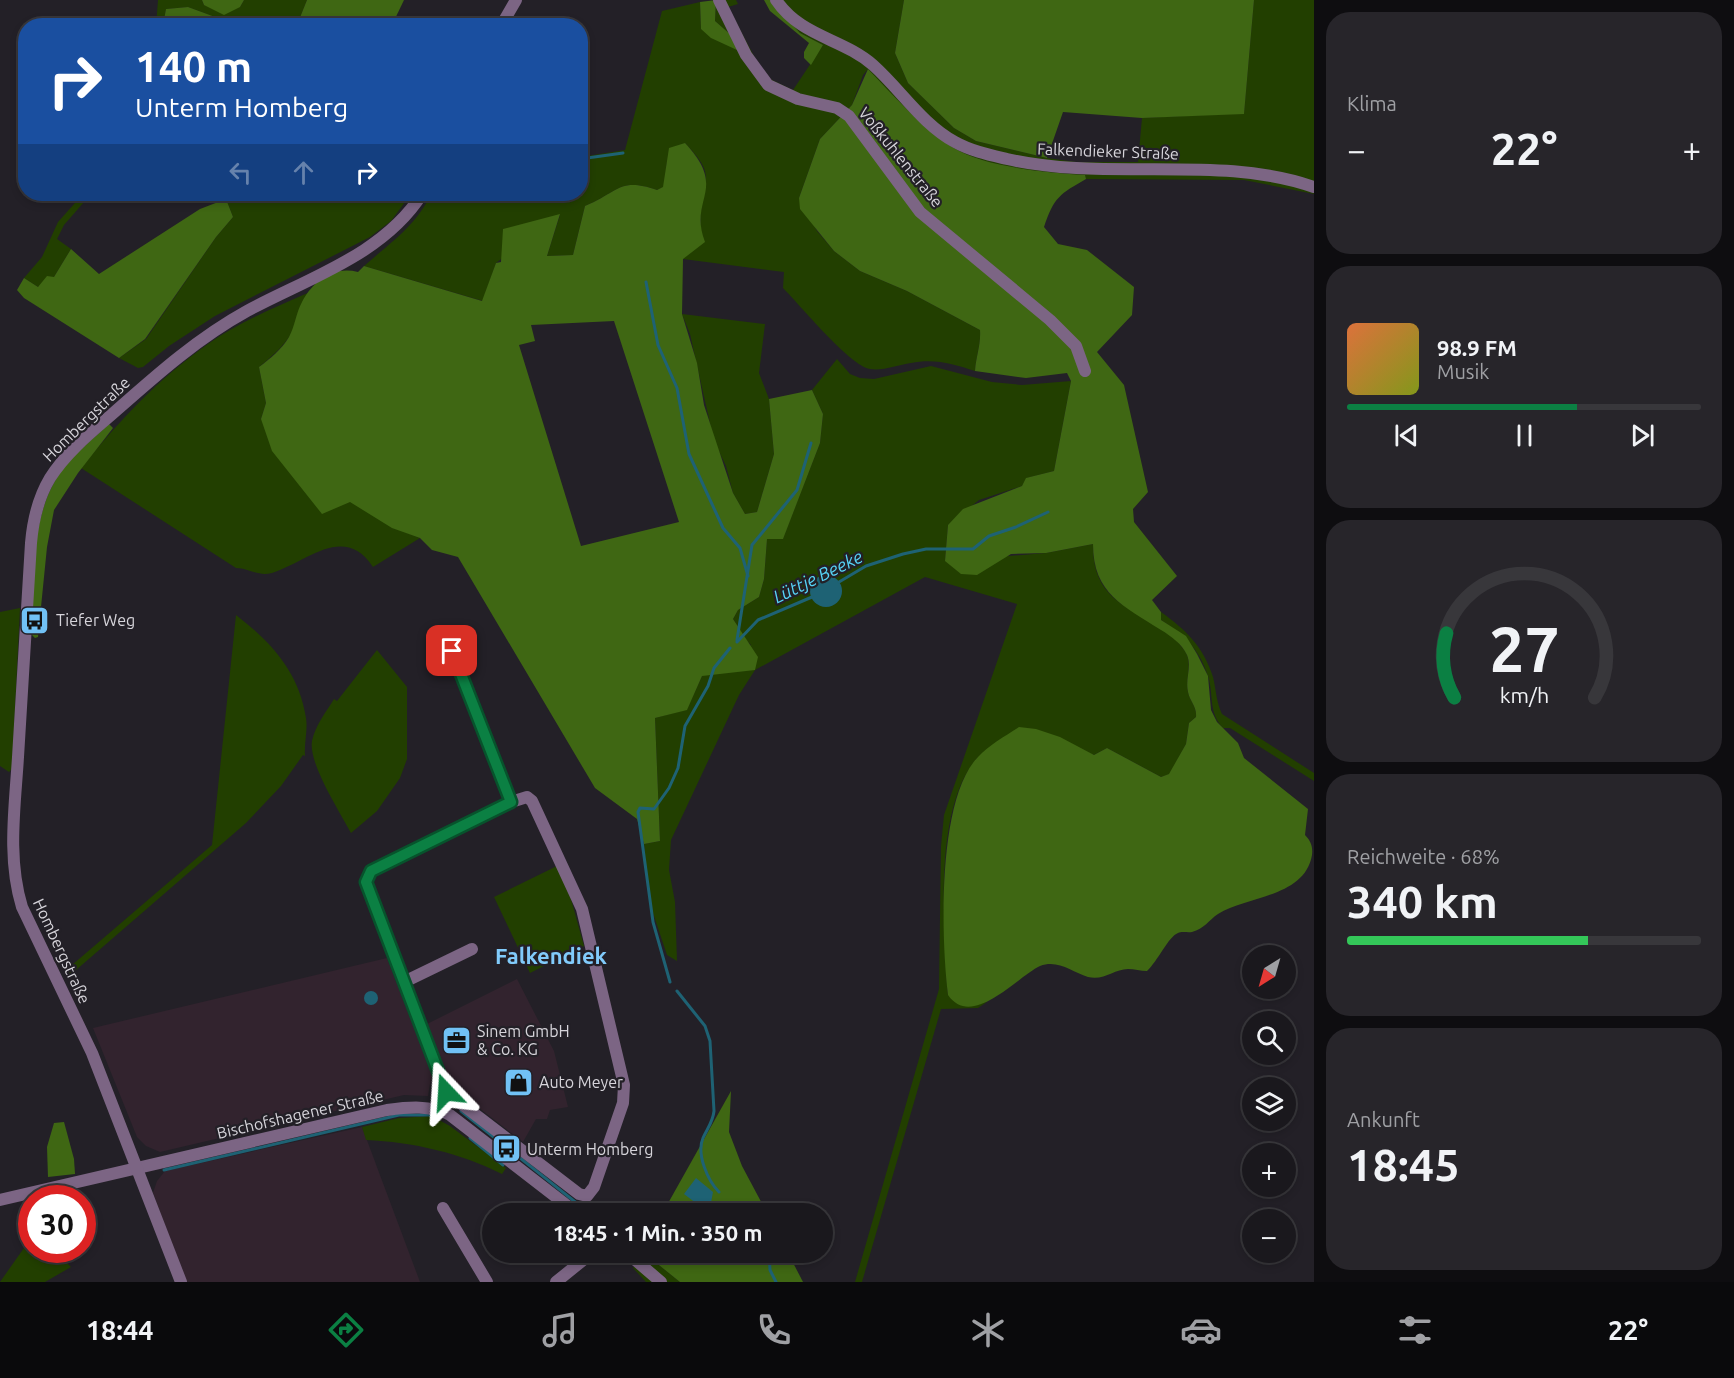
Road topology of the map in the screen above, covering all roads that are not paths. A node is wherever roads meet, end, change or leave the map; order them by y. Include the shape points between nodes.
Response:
1 (516, 0) edge
2 (719, 0) edge
3 (776, 0) edge
4 (506, 18) edge
5 (1314, 187) edge
6 (417, 201) edge
7 (1085, 371) dead end
8 (452, 651) dead end
9 (511, 802) junction
10 (472, 949) dead end
11 (404, 982) junction
12 (446, 1092) junction
13 (443, 1111) junction
14 (137, 1169) junction
15 (0, 1200) edge
16 (564, 1203) edge
17 (443, 1208) dead end
18 (579, 1263) edge
19 (639, 1263) edge
20 (181, 1282) edge
21 (487, 1282) edge
22 (556, 1282) edge
23 (661, 1282) edge

1 - 4 street
2 - 7 street, Voßkuhlenstraße via 759,76 777,91 837,108 849,116 920,212 1050,320 1076,346
3 - 5 street, Falkendieker Straße via 804,29 872,64 937,129 956,143 982,153 1030,165 1083,170 1215,171 1265,176
6 - 14 street, Hombergstraße via 374,244 219,328 148,381 60,465 37,508 26,616 12,858 15,884 22,907 92,1053
8 - 9 street
9 - 11 street via 367,876
9 - 12 street via 523,796 532,801 577,896 624,1085 623,1103 590,1194 579,1194
10 - 11 street
11 - 12 street
12 - 13 street
13 - 14 street, Bischofshagener Straße via 413,1107 387,1110
13 - 16 street, Bischofshagener Straße
14 - 15 street, Bischofshagener Straße
14 - 20 street, Hombergstraße
17 - 21 street
18 - 22 street
19 - 23 street

